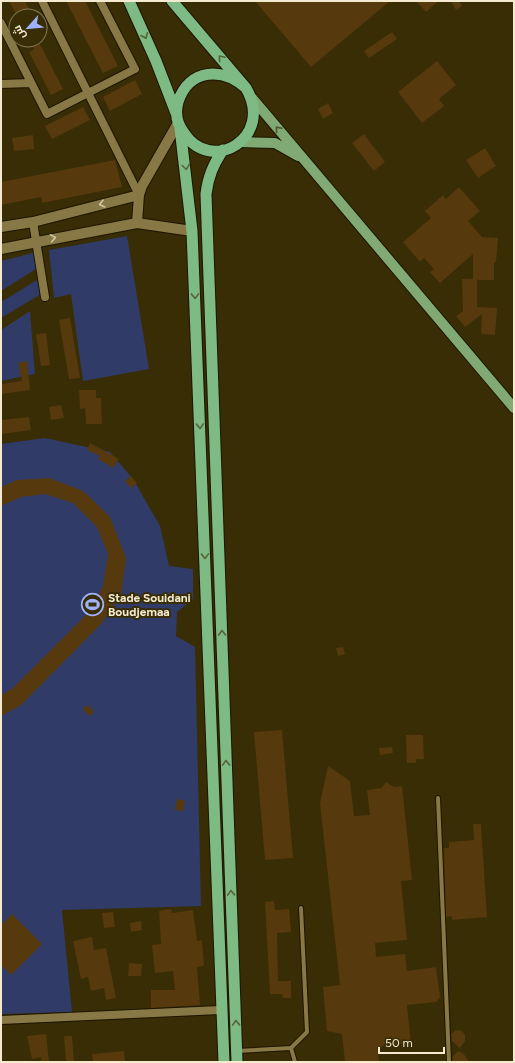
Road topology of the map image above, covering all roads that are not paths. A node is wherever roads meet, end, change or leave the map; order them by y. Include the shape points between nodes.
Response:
1 (42, 1) edge
2 (100, 1) edge
3 (129, 1) edge
4 (172, 1) edge
5 (1, 23) edge
6 (31, 83) junction
7 (1, 84) edge
8 (246, 88) junction
9 (88, 93) junction
10 (252, 98) junction
11 (178, 122) junction
12 (240, 142) junction
13 (223, 150) junction
14 (304, 158) junction
15 (139, 195) junction
16 (33, 222) junction
17 (137, 223) junction
18 (1, 227) edge
19 (192, 232) junction
20 (37, 241) junction
21 (1, 249) edge
22 (45, 297) dead end
23 (514, 408) edge
24 (438, 798) dead end
25 (301, 908) dead end
26 (220, 1010) junction
27 (1, 1020) edge
28 (291, 1048) junction
29 (237, 1056) edge
30 (224, 1062) edge
31 (295, 1062) edge
32 (449, 1062) edge

1 - 9 street
2 - 9 street via 135,69
3 -> 11 highway via 156,61
8 -> 4 highway
5 - 6 street
6 - 7 street
6 - 9 street via 47,114
8 - 10 highway
8 - 11 highway via 226,74 213,73 201,76 183,91 178,103
9 - 15 street
10 - 12 highway via 253,122
14 -> 10 main road
11 - 13 highway via 187,139 198,147 210,151
11 - 15 street
11 -> 19 highway
12 - 13 highway
12 - 14 main road via 275,144
29 -> 13 highway via 206,194 208,177
14 - 23 main road
15 -> 16 street
15 - 17 street
16 - 18 street
16 - 20 street
17 - 19 street
20 -> 17 street
19 -> 26 highway
20 - 21 street
20 - 22 street
24 - 32 lane
25 - 28 lane via 308,1032
26 - 27 street
26 - 30 highway
28 - 29 lane
28 - 31 lane

